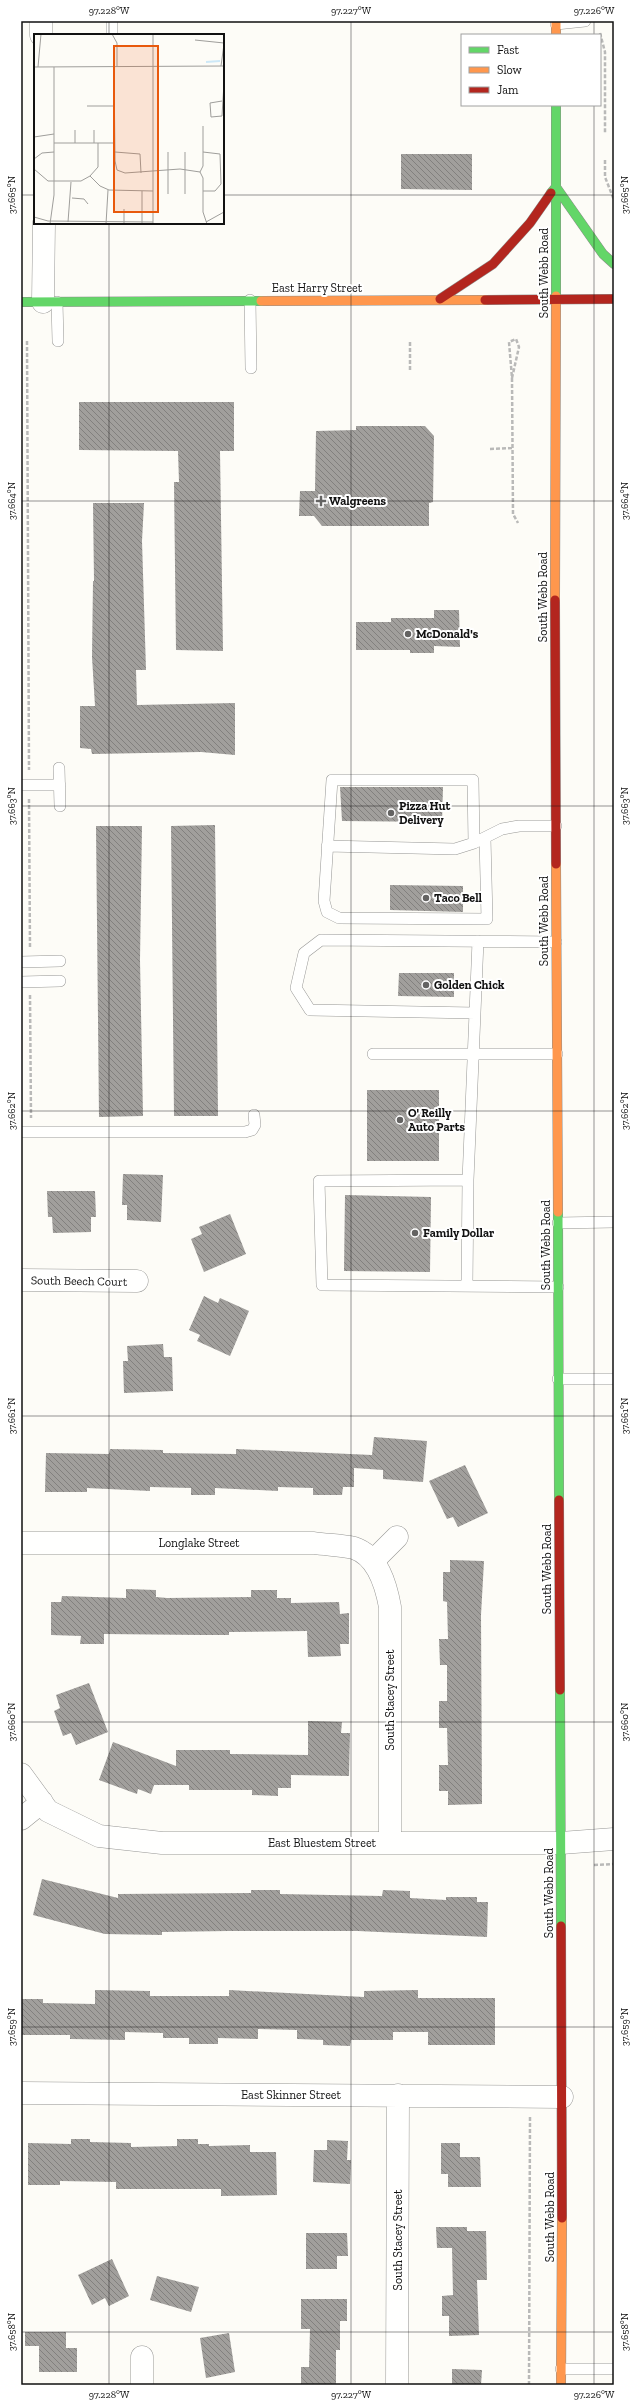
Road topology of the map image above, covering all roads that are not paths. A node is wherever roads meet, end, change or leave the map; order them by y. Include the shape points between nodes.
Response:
1 (41, 21) edge
2 (112, 21) edge
3 (585, 21) edge
4 (556, 27) edge
5 (41, 34) edge
6 (112, 34) edge
7 (556, 106) edge
8 (556, 187) junction
9 (44, 224) edge
10 (614, 264) edge
11 (556, 299) junction
12 (614, 299) edge
13 (250, 300) junction
14 (440, 300) junction
15 (21, 302) edge
16 (50, 302) junction
17 (58, 341) dead end
18 (251, 368) dead end
19 (59, 768) dead end
20 (25, 785) edge
21 (60, 785) junction
22 (60, 806) dead end
23 (556, 826) junction
24 (485, 838) junction
25 (474, 843) junction
26 (327, 846) junction
27 (478, 941) junction
28 (556, 942) junction
29 (60, 961) dead end
30 (25, 962) edge
31 (26, 981) edge
32 (60, 981) dead end
33 (475, 1013) junction
34 (373, 1054) dead end
35 (474, 1054) junction
36 (556, 1054) junction
37 (254, 1115) dead end
38 (21, 1132) edge
39 (468, 1180) junction
40 (614, 1222) edge
41 (558, 1223) junction
42 (21, 1280) edge
43 (137, 1282) dead end
44 (467, 1286) junction
45 (558, 1287) junction
46 (558, 1379) junction
47 (614, 1379) edge
48 (397, 1537) dead end
49 (21, 1543) edge
50 (373, 1561) junction
51 (21, 1774) edge
52 (42, 1802) junction
53 (21, 1819) edge
54 (614, 1839) edge
55 (561, 1842) junction
56 (390, 1843) junction
57 (21, 2094) edge
58 (398, 2095) junction
59 (562, 2096) junction
60 (142, 2357) dead end
61 (561, 2368) junction
62 (614, 2369) edge
63 (142, 2385) edge
64 (397, 2385) edge
65 (561, 2385) edge

1 - 5 street
2 - 6 lane
3 - 4 lane
7 - 8 main road, South Webb Road
8 - 10 main road via 603,254
8 - 11 main road, South Webb Road
8 - 14 main road via 530,223 493,264
9 - 16 street
11 - 12 main road, East Harry Street
11 - 14 main road, East Harry Street
11 - 23 main road, South Webb Road
13 - 14 main road, East Harry Street
13 - 16 main road, East Harry Street
13 - 18 lane
15 - 16 main road, East Harry Street
16 - 17 lane
19 - 21 lane
20 - 21 lane
21 - 22 lane
23 - 24 lane via 513,827 502,829
23 - 28 main road, South Webb Road
24 - 25 lane
24 - 26 lane via 487,919 339,918 327,912 324,901
25 - 26 lane via 455,849
25 - 26 lane via 473,780 332,780
27 - 28 lane
27 - 33 lane
27 - 33 lane via 321,940 304,953 296,988 310,1010
28 - 36 main road, South Webb Road
29 - 30 lane
31 - 32 lane
33 - 35 lane
34 - 35 lane
35 - 36 lane
35 - 39 lane
36 - 41 main road, South Webb Road
37 - 38 lane via 255,1125 252,1130 245,1132
39 - 44 lane
39 - 44 lane via 319,1181 322,1285
40 - 41 lane
41 - 45 main road, South Webb Road
42 - 43 street, South Beech Court
44 - 45 lane
45 - 46 main road, South Webb Road
46 - 47 lane
46 - 55 main road, South Webb Road
48 - 50 street
49 - 50 street, Longlake Street via 314,1543 355,1549
50 - 56 street, South Stacey Street via 386,1586 390,1607
51 - 52 street, East Bluestem Street
52 - 53 street
52 - 56 street, East Bluestem Street via 48,1811 99,1836 162,1843
54 - 55 street, East Bluestem Street
55 - 56 street, East Bluestem Street
55 - 59 main road, South Webb Road
57 - 58 street, East Skinner Street
58 - 59 street, East Skinner Street
58 - 64 street, South Stacey Street
59 - 61 main road, South Webb Road
60 - 63 street
61 - 62 lane
61 - 65 main road, South Webb Road

